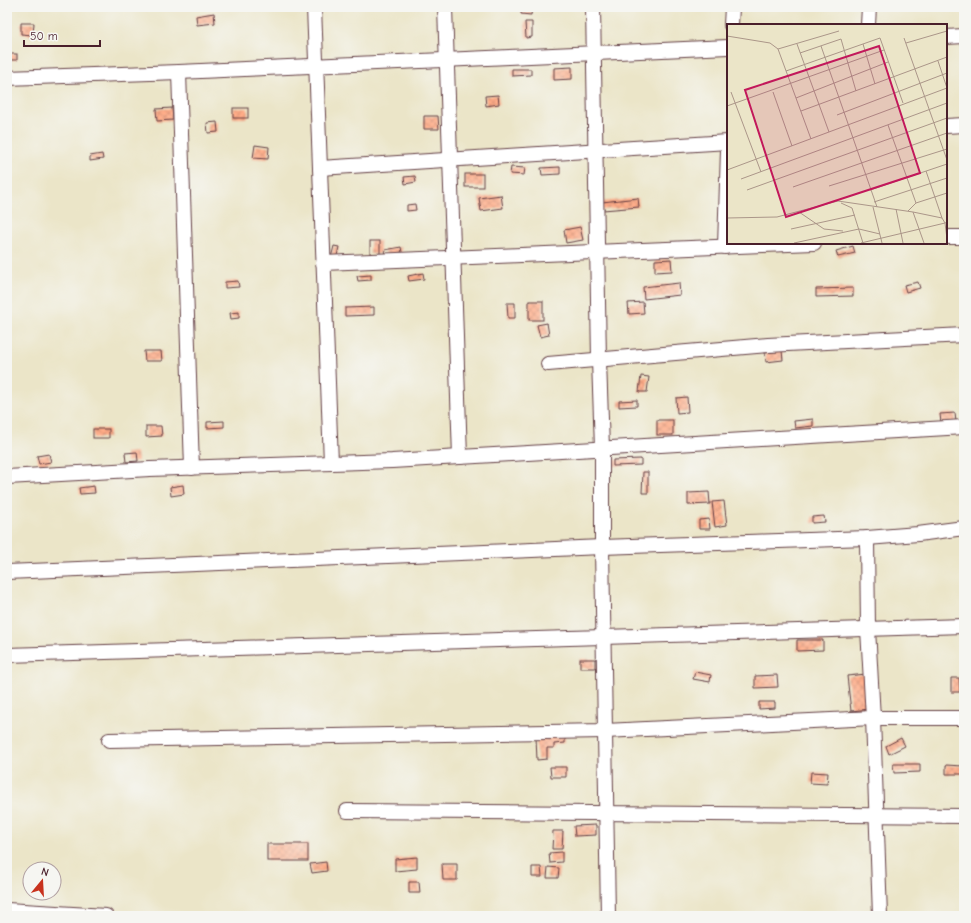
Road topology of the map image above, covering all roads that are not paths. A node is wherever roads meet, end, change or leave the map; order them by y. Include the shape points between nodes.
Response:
1 (314, 7) edge
2 (446, 7) edge
3 (593, 7) edge
4 (732, 7) edge
5 (869, 7) edge
6 (732, 24) edge
7 (868, 24) edge
8 (964, 36) edge
9 (947, 37) edge
10 (727, 47) edge
11 (594, 53) junction
12 (447, 60) junction
13 (316, 66) junction
14 (179, 72) junction
15 (7, 78) edge
16 (964, 125) edge
17 (947, 126) edge
18 (727, 142) edge
19 (596, 150) junction
20 (451, 160) junction
21 (320, 168) junction
22 (727, 182) edge
23 (964, 237) edge
24 (947, 238) edge
25 (792, 244) edge
26 (725, 247) junction
27 (598, 252) junction
28 (454, 258) junction
29 (323, 264) junction
30 (964, 336) edge
31 (599, 360) junction
32 (548, 364) dead end
33 (964, 427) edge
34 (602, 448) junction
35 (460, 457) junction
36 (331, 463) junction
37 (192, 468) junction
38 (7, 476) edge
39 (964, 528) edge
40 (866, 538) junction
41 (602, 547) junction
42 (7, 572) edge
43 (964, 626) edge
44 (868, 629) junction
45 (604, 637) junction
46 (7, 655) edge
47 (873, 718) junction
48 (964, 718) edge
49 (605, 731) junction
50 (109, 740) dead end
51 (347, 811) dead end
52 (606, 813) junction
53 (876, 815) junction
54 (964, 816) edge
55 (7, 910) edge
56 (99, 916) edge
57 (608, 916) edge
58 (880, 916) edge

1 - 13 street
2 - 12 street
3 - 11 street
4 - 6 street
5 - 7 street
8 - 9 street
10 - 11 street
11 - 12 street
11 - 19 street
12 - 13 street
12 - 20 street
13 - 14 street
13 - 21 street
14 - 15 street
14 - 37 street
16 - 17 street
18 - 19 street
19 - 20 street
19 - 27 street
20 - 21 street
20 - 28 street
21 - 29 street
22 - 26 street
23 - 24 street
25 - 26 street
26 - 27 street
27 - 28 street
27 - 31 street
28 - 29 street
28 - 35 street
29 - 36 street
30 - 31 street via 768,345
31 - 32 street
31 - 34 street
33 - 34 street
34 - 35 street
34 - 41 street
35 - 36 street
36 - 37 street
37 - 38 street
39 - 40 street
40 - 41 street
40 - 44 street
41 - 42 street
41 - 45 street
43 - 44 street
44 - 45 street
44 - 47 street
45 - 46 street
45 - 49 street
47 - 48 street
47 - 49 street
47 - 53 street
49 - 50 street
49 - 52 street
51 - 52 street
52 - 53 street
52 - 57 street
53 - 54 street
53 - 58 street
55 - 56 street

